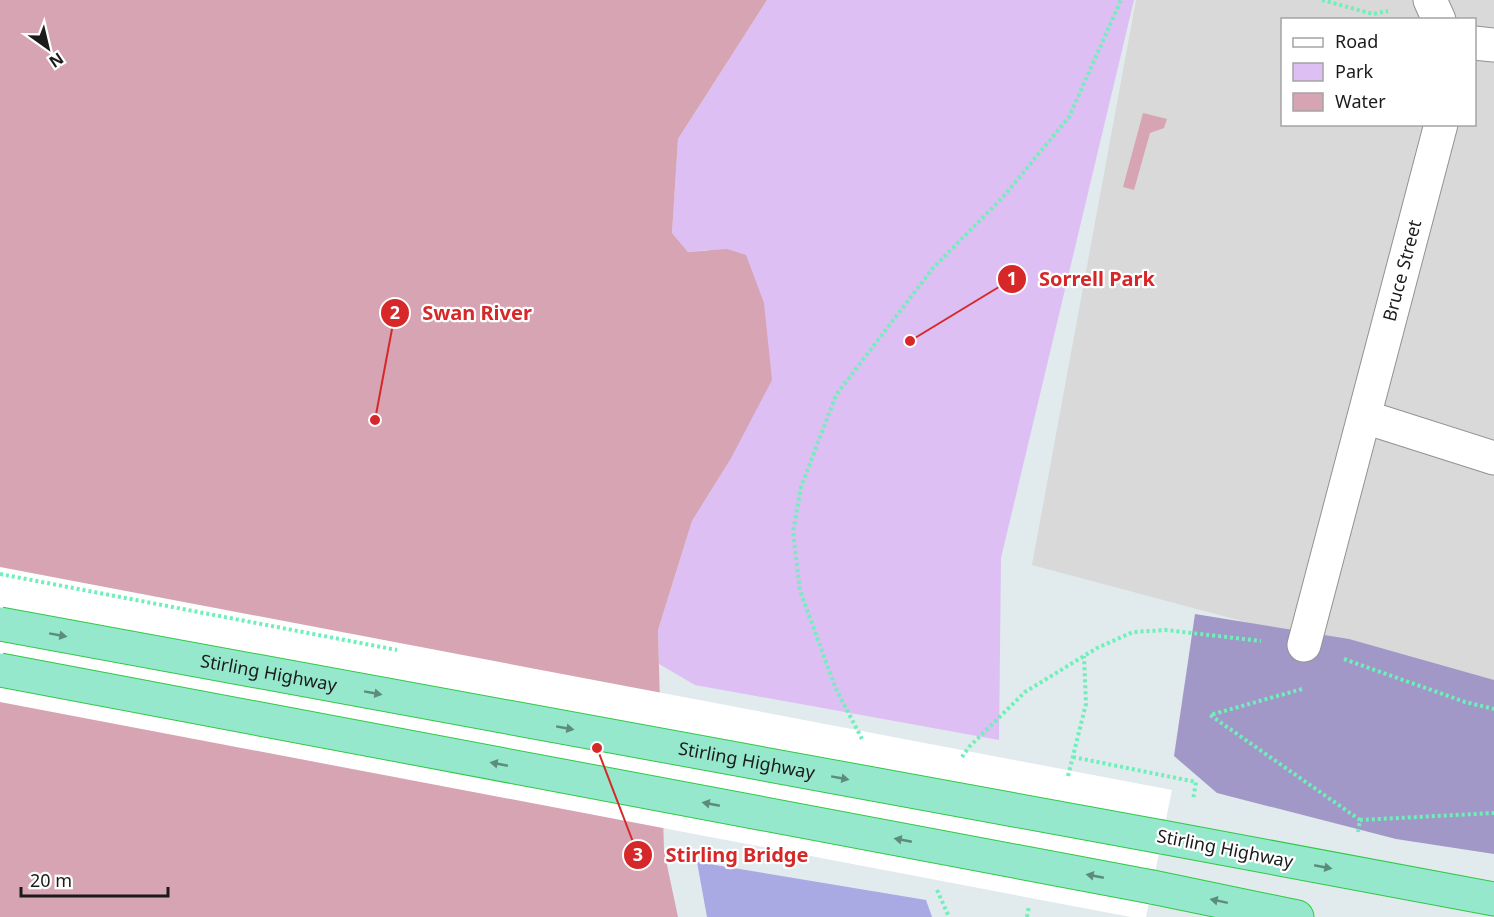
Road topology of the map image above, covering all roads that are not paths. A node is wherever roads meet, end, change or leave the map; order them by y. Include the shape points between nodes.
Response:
1 (1440, 126) edge
2 (1365, 417) junction
3 (1494, 458) edge
4 (0, 624) edge
5 (1304, 645) road end
6 (0, 670) edge
7 (1494, 899) edge
8 (1297, 917) edge

1 - 2 street, Bruce Street
2 - 3 street
2 - 5 street, Bruce Street
4 -> 7 highway, Stirling Highway, bridge
8 -> 6 highway, bridge

